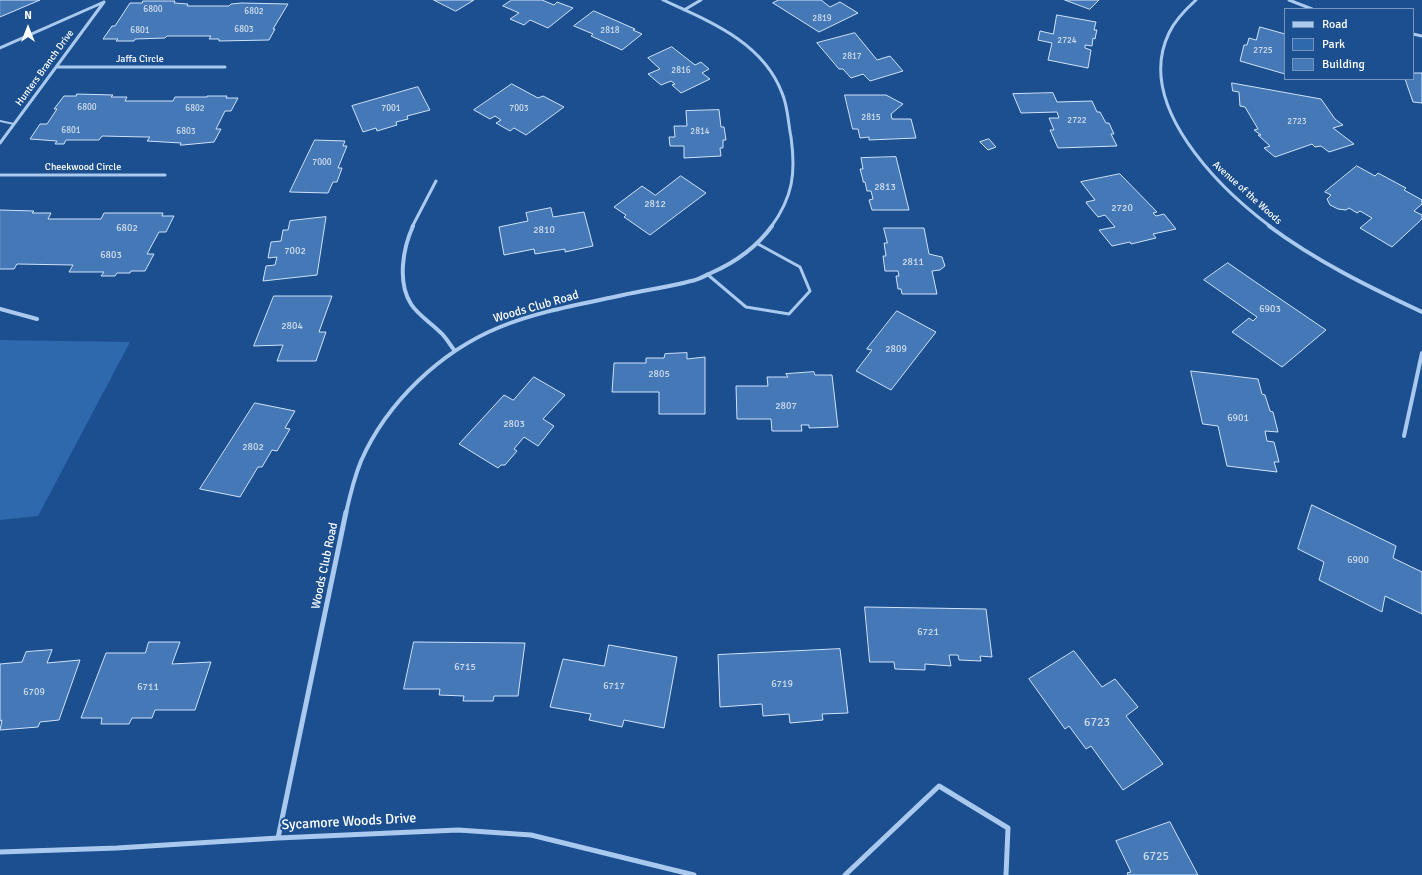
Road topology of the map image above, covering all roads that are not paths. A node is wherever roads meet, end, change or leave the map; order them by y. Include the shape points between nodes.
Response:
1 (663, 0) edge
2 (701, 0) edge
3 (1196, 0) edge
4 (1289, 0) edge
5 (104, 1) edge
6 (1309, 8) edge
7 (684, 10) junction
8 (0, 48) edge
9 (225, 66) dead end
10 (56, 67) junction
11 (0, 121) edge
12 (14, 124) junction
13 (0, 143) edge
14 (0, 175) edge
15 (165, 175) dead end
16 (436, 181) dead end
17 (758, 244) junction
18 (707, 274) junction
19 (0, 309) edge
20 (1422, 312) edge
21 (37, 319) dead end
22 (455, 352) junction
23 (1422, 353) edge
24 (1404, 436) dead end
25 (278, 838) junction
26 (0, 852) edge
27 (694, 875) edge
28 (845, 875) edge
29 (1006, 875) edge

1 - 7 street, Woods Club Road
2 - 7 street
3 - 20 street, Avenue of the Woods via 1176,20 1168,34 1162,49 1160,67 1162,87 1176,124 1201,162 1262,221 1297,246 1386,296
4 - 6 street
5 - 8 street, Hunters Branch Drive
5 - 10 street, Hunters Branch Drive
7 - 17 street, Woods Club Road via 739,39 756,52 780,83 794,168 785,206
9 - 10 street, Jaffa Circle
10 - 12 street, Hunters Branch Drive
11 - 12 lane
12 - 13 street, Hunters Branch Drive
14 - 15 street, Cheekwood Circle
16 - 22 street via 413,222 404,252 405,288 411,304 424,320 440,332
17 - 18 street, Woods Club Road via 737,260
17 - 18 lane via 800,267 810,291 789,314 746,307
18 - 22 street, Woods Club Road via 693,281 531,317 493,330
19 - 21 street
22 - 25 street, Woods Club Road via 416,383 379,428 362,458 355,478
23 - 24 street
25 - 26 street, Sycamore Woods Drive
25 - 27 street, Sycamore Woods Drive via 458,830 531,835
28 - 29 street via 939,786 1008,828

